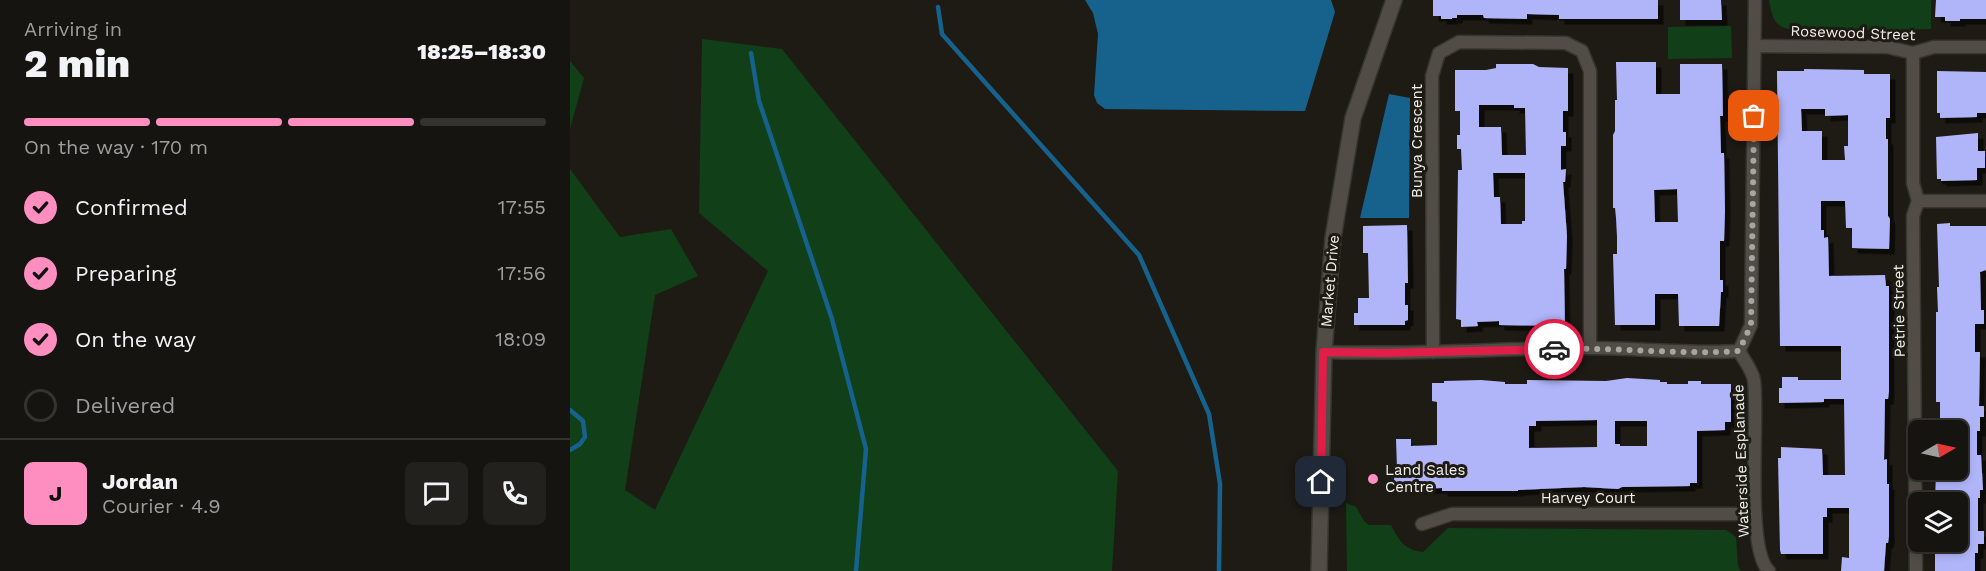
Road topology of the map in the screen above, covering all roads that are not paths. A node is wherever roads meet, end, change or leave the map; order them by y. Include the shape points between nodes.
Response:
1 (1394, 0) edge
2 (1755, 0) edge
3 (1755, 46) junction
4 (1986, 47) edge
5 (1913, 53) junction
6 (1918, 201) junction
7 (1986, 201) edge
8 (1590, 348) junction
9 (1739, 351) junction
10 (1323, 352) junction
11 (1433, 352) junction
12 (1755, 513) junction
13 (1422, 524) dead end
14 (1319, 571) edge
15 (1769, 571) edge
16 (1916, 571) edge

1 - 10 street, Market Drive via 1353,118 1333,238
2 - 3 street
3 - 5 street, Rosewood Street via 1887,47
3 - 9 street via 1751,325
4 - 5 street, Rosewood Street via 1934,47
5 - 6 street, Petrie Street via 1913,183
6 - 7 street
6 - 16 street, Petrie Street via 1913,216
8 - 9 street
8 - 11 street
8 - 11 street, Bunya Crescent via 1590,71 1582,51 1566,43 1460,42 1439,53 1431,76
9 - 12 street, Waterside Esplanade via 1754,378
10 - 11 street
10 - 14 street, Market Drive
12 - 13 street, Harvey Court via 1452,513
12 - 15 street, Waterside Esplanade via 1758,549 1763,566

